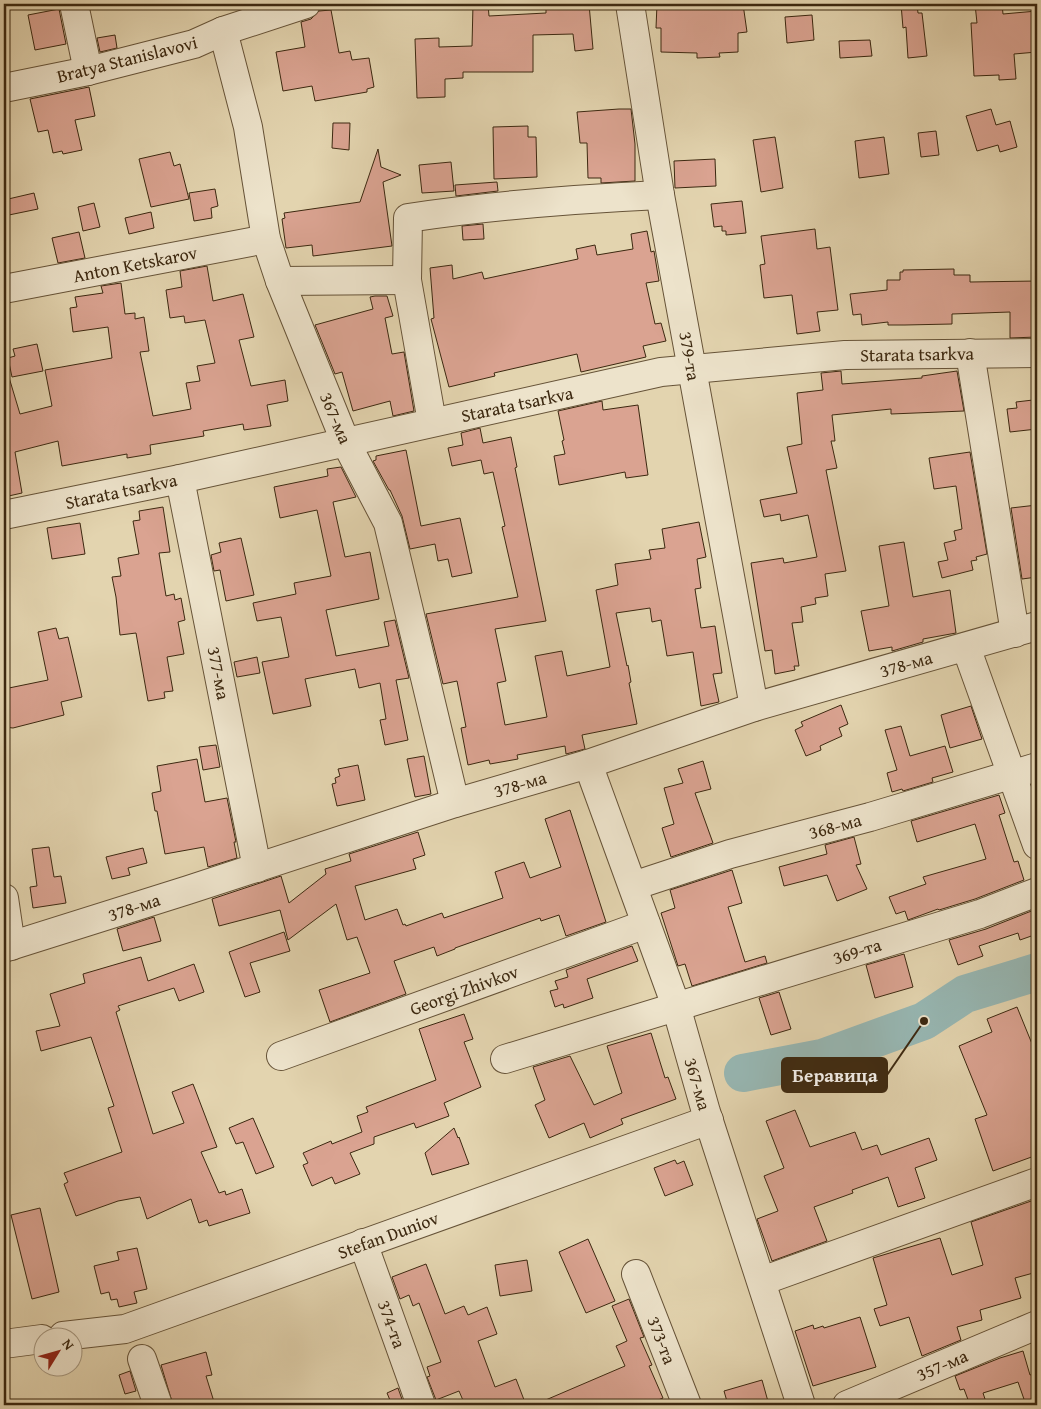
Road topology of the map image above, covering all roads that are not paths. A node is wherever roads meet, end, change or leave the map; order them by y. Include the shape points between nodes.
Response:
1 (74, 4) edge
2 (306, 4) edge
3 (630, 4) edge
4 (223, 31) junction
5 (88, 71) junction
6 (4, 88) edge
7 (660, 194) junction
8 (266, 239) junction
9 (407, 280) junction
10 (280, 281) junction
11 (4, 289) edge
12 (970, 353) junction
13 (1037, 353) edge
14 (692, 370) junction
15 (432, 422) junction
16 (345, 441) junction
17 (180, 479) junction
18 (4, 515) edge
19 (1026, 630) edge
20 (966, 647) junction
21 (754, 707) junction
22 (588, 764) junction
23 (1037, 767) edge
24 (1012, 774) junction
25 (455, 803) junction
26 (1037, 845) edge
27 (257, 868) junction
28 (633, 886) junction
29 (1037, 892) edge
30 (4, 898) edge
31 (646, 924) junction
32 (8, 947) edge
33 (676, 1006) junction
34 (281, 1056) dead end
35 (505, 1058) dead end
36 (708, 1116) junction
37 (1037, 1182) edge
38 (363, 1244) junction
39 (636, 1274) dead end
40 (762, 1281) junction
41 (1037, 1325) edge
42 (82, 1334) edge
43 (32, 1340) edge
44 (4, 1344) edge
45 (142, 1359) dead end
46 (158, 1405) edge
47 (421, 1405) edge
48 (687, 1405) edge
49 (801, 1405) edge
50 (846, 1405) edge

1 - 5 street
2 - 4 street, Bratya Stanislavovi
3 - 7 street, 379-та
4 - 5 street, Bratya Stanislavovi via 194,44
4 - 8 street, 367-ма via 248,127
5 - 6 street, Bratya Stanislavovi
7 - 9 street via 552,200 408,218
7 - 14 street, 379-та
8 - 10 street, 367-ма
8 - 11 street, Anton Ketskarov
9 - 10 street
9 - 15 street
10 - 16 street, 367-ма
12 - 13 street, Starata tsarkva
12 - 14 street, Starata tsarkva via 845,355
12 - 19 street
14 - 15 street, Starata tsarkva via 661,372
14 - 21 street, 379-та
15 - 16 street, Starata tsarkva
16 - 17 street, Starata tsarkva
16 - 25 street, 367-ма via 388,523
17 - 18 street, Starata tsarkva
17 - 27 street, 377-ма
19 - 20 street, 378-ма
20 - 21 street, 378-ма
20 - 24 street
21 - 22 street, 378-ма
22 - 25 street, 378-ма
22 - 28 street, 367-ма
23 - 24 street, 368-ма
24 - 26 street
24 - 28 street, 368-ма via 870,817 730,854
25 - 27 street, 378-ма
27 - 32 street, 378-ма
28 - 31 street, 367-ма
29 - 33 street, 369-та via 980,914
30 - 32 street
31 - 33 street, 367-ма
31 - 34 street, Georgi Zhivkov
33 - 35 street
33 - 36 street, 367-ма
36 - 38 street, Stefan Duniov
36 - 40 street, 367-ма
37 - 40 street
38 - 42 street, Stefan Duniov via 125,1329
38 - 47 street, 374-та
39 - 48 street, 373-та
40 - 49 street, 367-ма
41 - 50 street, 357-ма
43 - 44 street
45 - 46 street

